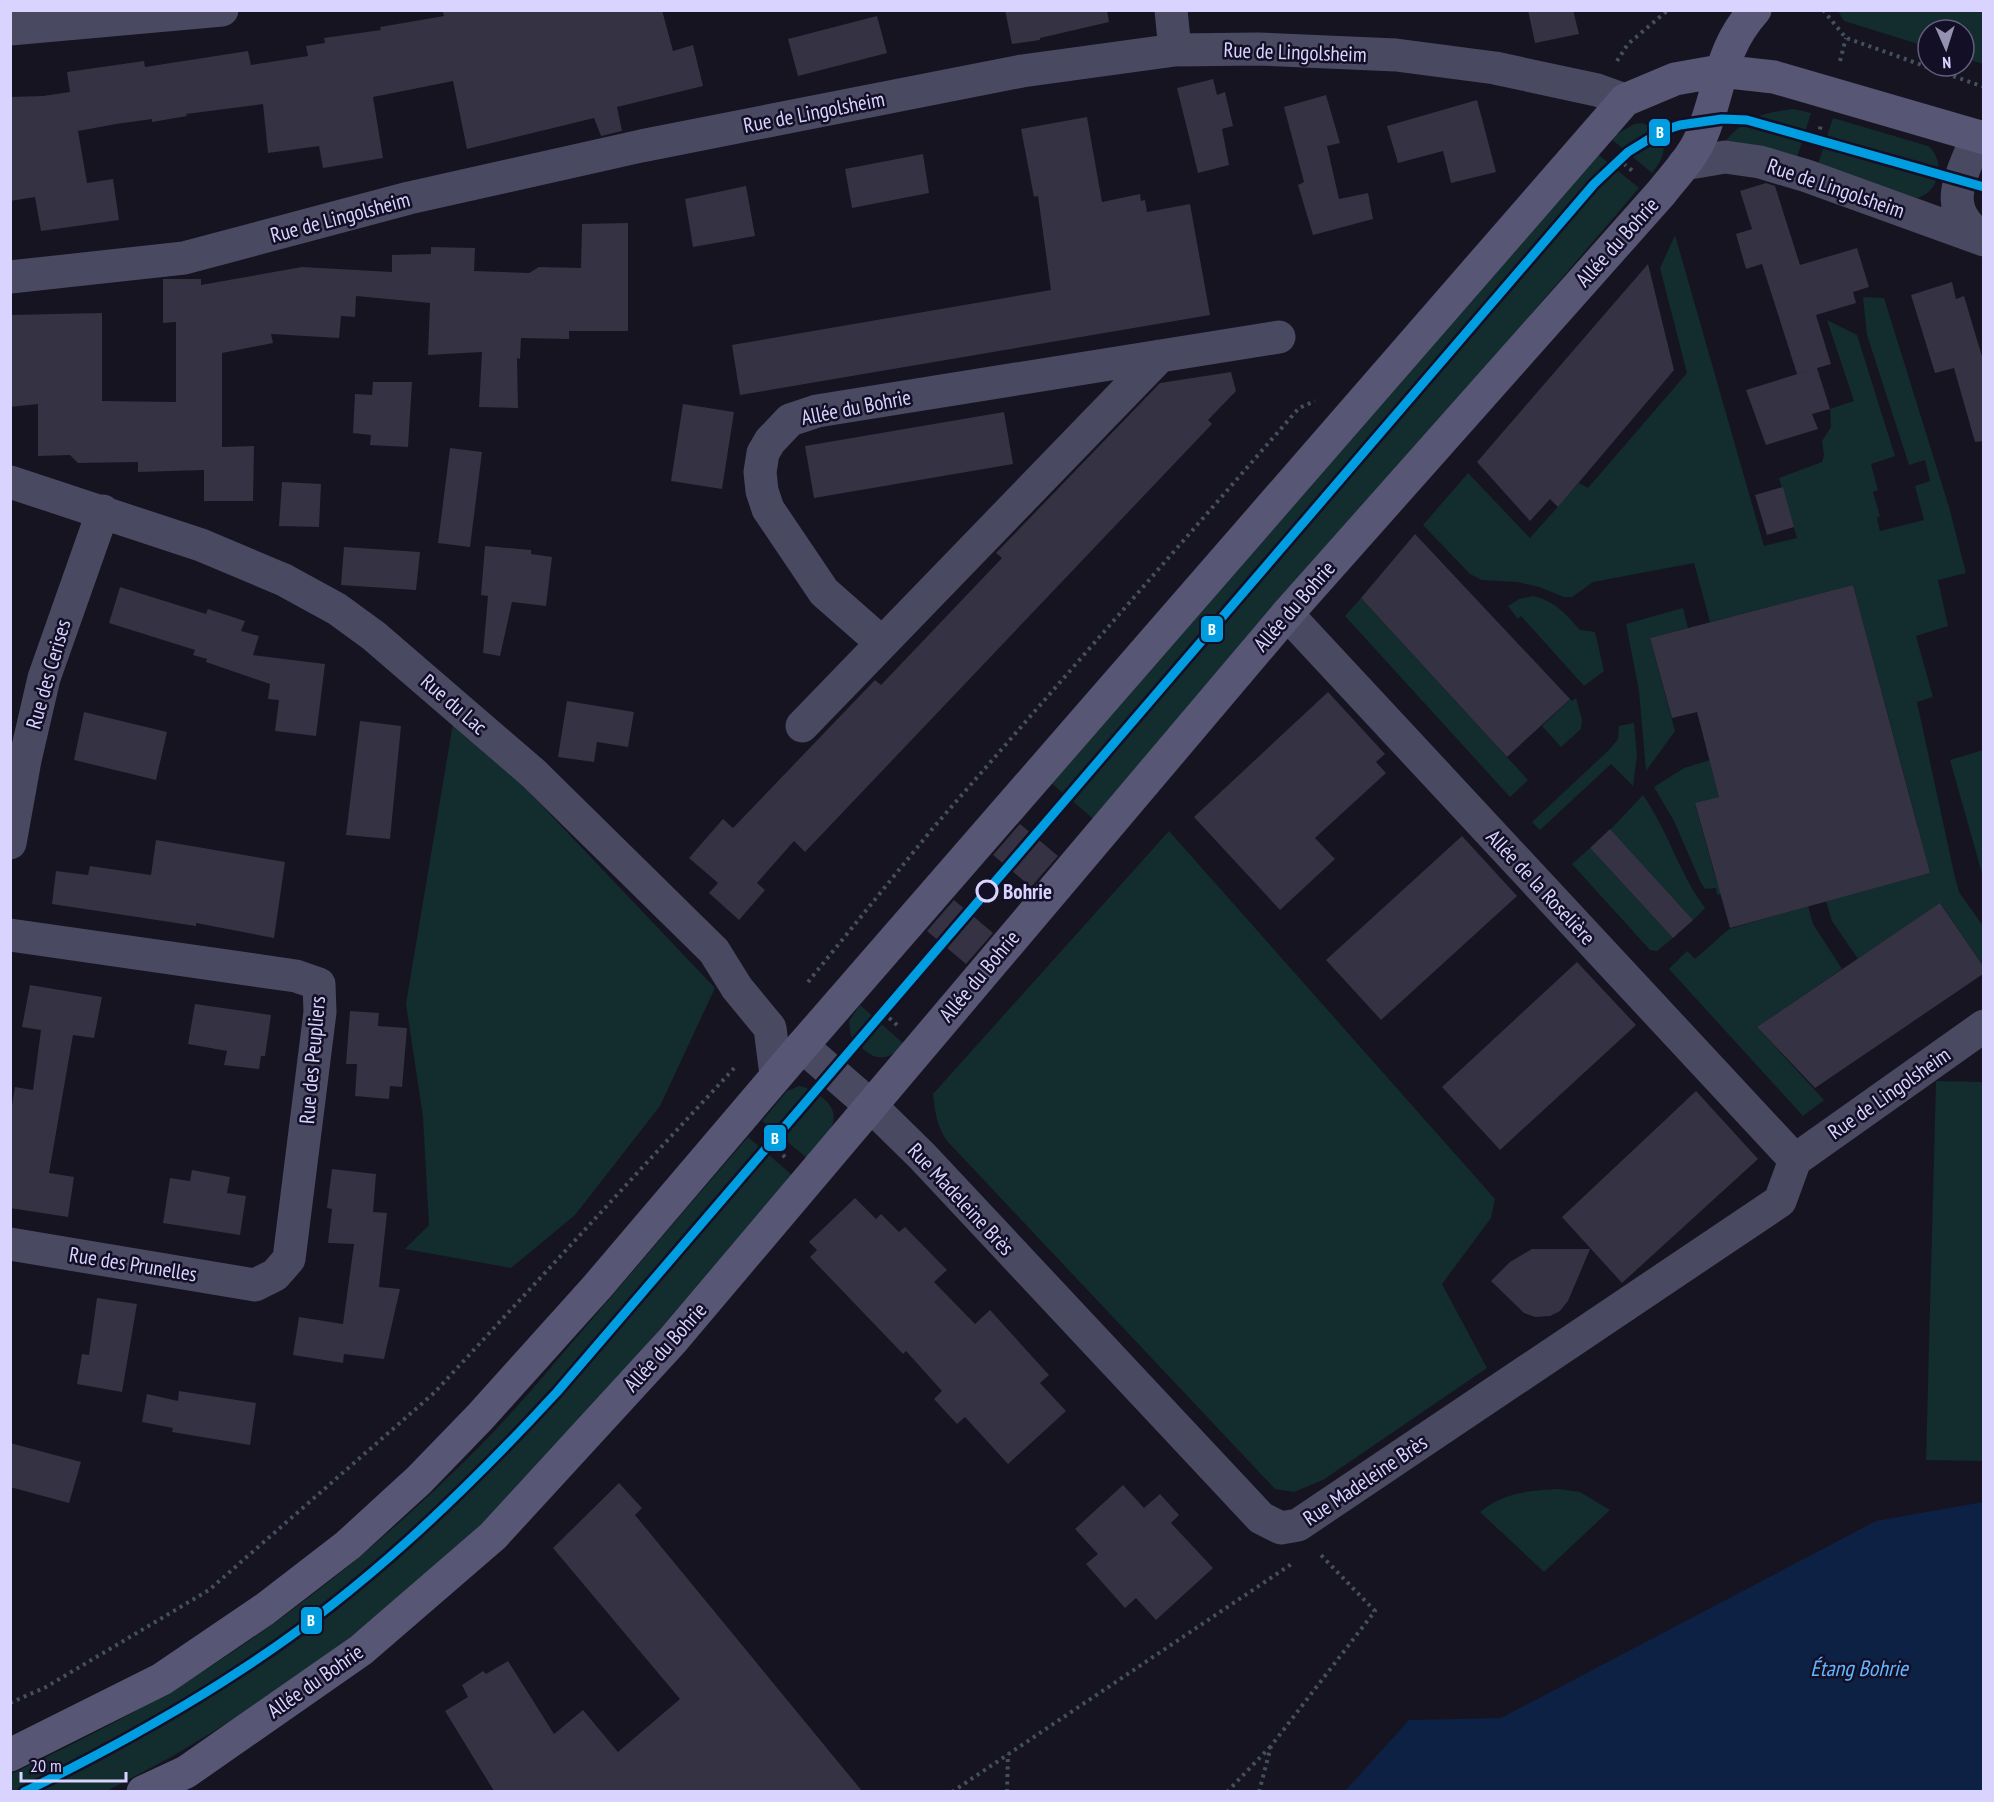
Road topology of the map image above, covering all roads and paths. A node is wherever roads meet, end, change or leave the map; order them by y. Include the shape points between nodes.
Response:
1 (222, 10) edge
2 (1171, 10) edge
3 (1668, 10) edge
4 (1755, 10) edge
5 (1823, 10) edge
6 (10, 29) edge
7 (1175, 50) junction
8 (1720, 70) junction
9 (1983, 87) edge
10 (1611, 95) junction
11 (1980, 137) edge
12 (1592, 138) junction
13 (1684, 164) junction
14 (1661, 193) junction
15 (1983, 240) edge
16 (10, 277) edge
17 (1279, 337) dead end
18 (1160, 356) junction
19 (10, 482) edge
20 (103, 511) junction
21 (1287, 614) junction
22 (882, 642) junction
23 (802, 726) dead end
24 (12, 826) edge
25 (10, 935) edge
26 (1983, 1026) edge
27 (802, 1046) junction
28 (744, 1057) dead end
29 (776, 1076) junction
30 (871, 1106) junction
31 (1794, 1160) junction
32 (10, 1244) edge
33 (255, 1285) joint
34 (1314, 1548) dead end
35 (10, 1703) edge
36 (1271, 1746) junction
37 (1008, 1753) dead end
38 (10, 1755) edge
39 (143, 1791) edge
40 (1007, 1791) edge
41 (1227, 1791) edge
42 (1259, 1791) edge

1 - 6 street
2 - 7 street
3 - 10 path via 1628,44
4 - 8 main road, Allée du Bohrie via 1742,24
5 - 9 path via 1846,38
7 - 10 street, Rue de Lingolsheim via 1396,55 1495,68
7 - 16 street, Rue de Lingolsheim via 1022,71 641,146 409,198 184,258
8 - 10 main road, Rue de Lingolsheim
8 - 11 main road, Rue de Lingolsheim via 1774,77
8 - 13 main road, Allée du Bohrie via 1701,136
10 - 12 main road
11 - 15 street, Rue de Lingolsheim via 1961,180 1956,207 1964,223
12 - 14 path
12 - 27 main road
13 - 14 main road, Allée du Bohrie
13 - 15 street, Rue de Lingolsheim via 1725,157 1760,162
14 - 21 main road, Allée du Bohrie
17 - 18 street, Allée du Bohrie
18 - 22 street
18 - 22 street, Allée du Bohrie via 817,411 790,420 780,428 763,453 760,472 768,509 824,592
19 - 20 street, Rue du Lac
20 - 24 street, Rue des Cerises via 47,669
20 - 29 street, Rue du Lac via 201,545 312,594 421,674 533,773 714,951 770,1028
21 - 30 main road, Allée du Bohrie
21 - 31 street, Allée de la Roselière
22 - 23 street
25 - 33 street, Rue des Peupliers via 296,975 319,984 320,1012 289,1259 275,1275
26 - 31 street, Rue de Lingolsheim
27 - 29 main road
27 - 30 street, Rue Madeleine Brès
28 - 35 path via 416,1409 209,1590 46,1687
29 - 38 main road via 597,1287 480,1417 348,1545 265,1609 162,1679
30 - 31 street, Rue Madeleine Brès via 1261,1518 1281,1528 1298,1525 1780,1201
30 - 39 main road, Allée du Bohrie via 672,1341 493,1536 361,1650 186,1772
32 - 33 street, Rue des Prunelles
34 - 36 path via 1375,1611
36 - 41 path
36 - 42 path
37 - 40 path

